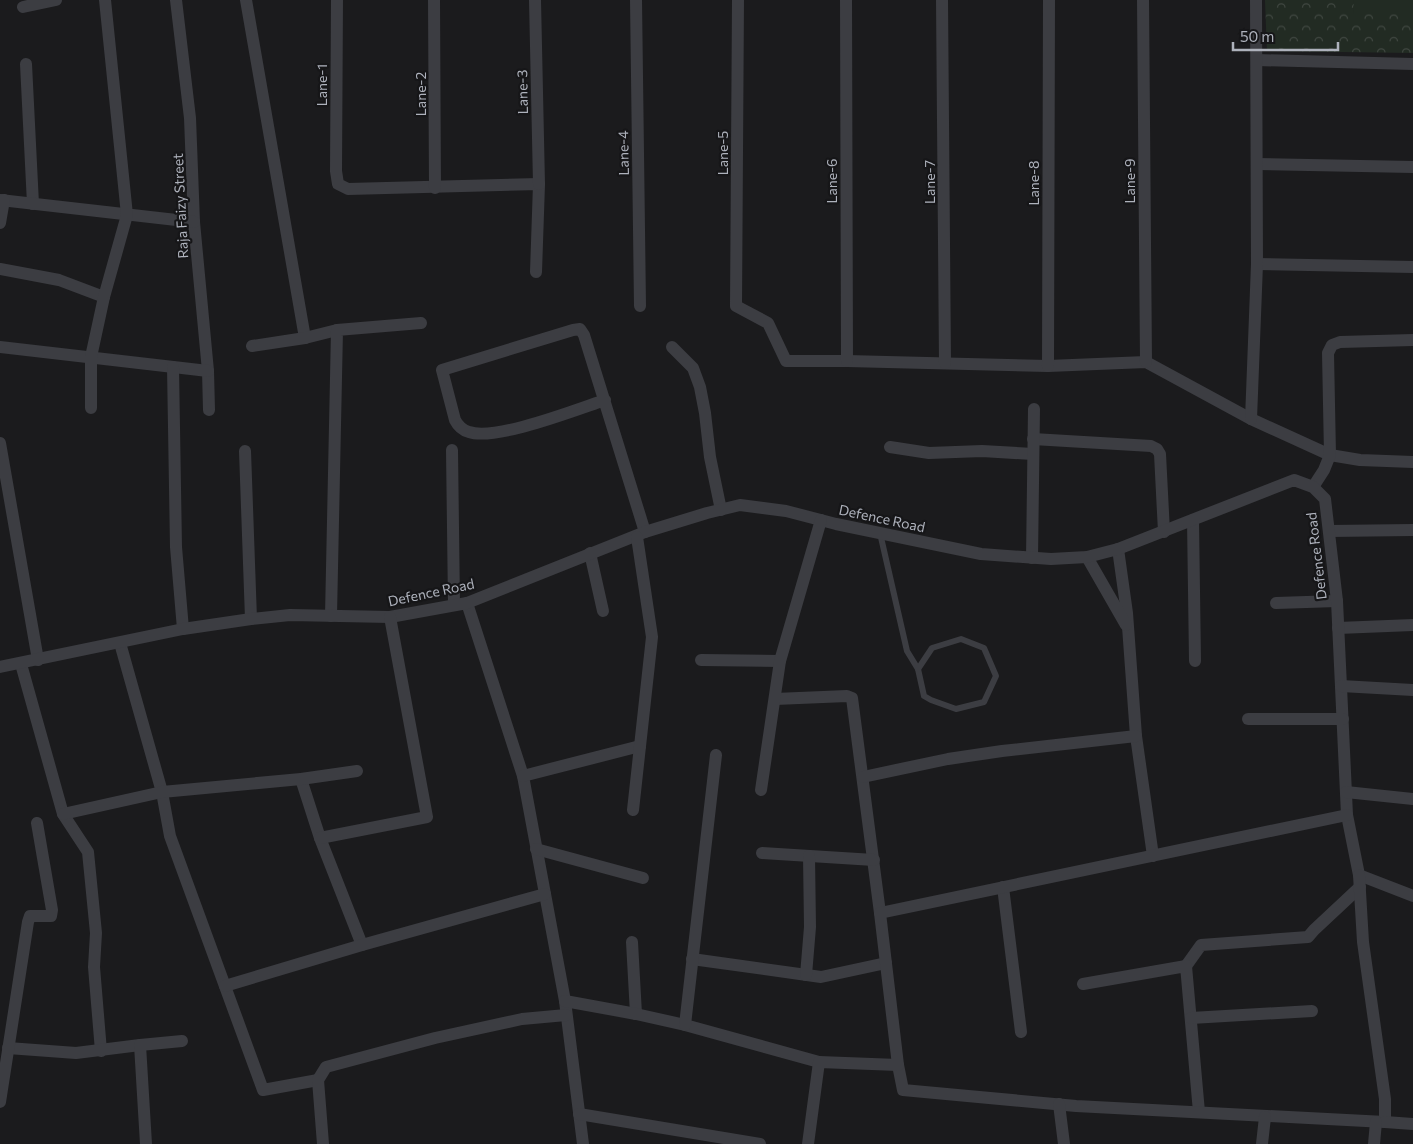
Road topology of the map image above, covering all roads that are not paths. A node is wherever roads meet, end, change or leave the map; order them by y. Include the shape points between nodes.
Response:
1 (56, 0) edge
2 (105, 0) edge
3 (176, 0) edge
4 (246, 0) edge
5 (337, 0) edge
6 (434, 0) edge
7 (535, 0) edge
8 (636, 0) edge
9 (738, 0) edge
10 (846, 0) edge
11 (942, 0) edge
12 (1049, 0) edge
13 (1143, 0) edge
14 (1256, 0) edge
15 (23, 7) dead end
16 (1257, 60) junction
17 (26, 64) dead end
18 (1413, 64) edge
19 (1257, 164) junction
20 (1413, 168) edge
21 (539, 184) junction
22 (435, 188) junction
23 (2, 200) edge
24 (33, 204) junction
25 (127, 215) junction
26 (194, 222) junction
27 (0, 223) edge
28 (1257, 264) junction
29 (1413, 267) edge
30 (0, 269) edge
31 (536, 272) dead end
32 (104, 296) junction
33 (640, 306) dead end
34 (421, 323) dead end
35 (337, 330) junction
36 (306, 338) junction
37 (1413, 340) edge
38 (252, 346) dead end
39 (0, 347) edge
40 (672, 347) dead end
41 (91, 357) junction
42 (847, 361) junction
43 (1146, 362) junction
44 (945, 363) junction
45 (1048, 366) junction
46 (174, 367) junction
47 (208, 371) junction
48 (605, 400) junction
49 (91, 408) dead end
50 (1034, 409) dead end
51 (209, 410) dead end
52 (1251, 419) junction
53 (1033, 439) junction
54 (0, 443) edge
55 (890, 446) dead end
56 (452, 450) dead end
57 (246, 451) dead end
58 (1033, 454) junction
59 (1330, 455) junction
60 (1413, 462) edge
61 (1314, 487) junction
62 (721, 510) junction
63 (821, 520) junction
64 (1192, 520) junction
65 (1413, 530) edge
66 (1329, 531) junction
67 (1164, 532) junction
68 (880, 533) junction
69 (641, 535) junction
70 (1118, 549) junction
71 (590, 554) junction
72 (1087, 557) junction
73 (1032, 558) junction
74 (1337, 601) junction
75 (1276, 603) dead end
76 (461, 604) junction
77 (603, 611) dead end
78 (331, 616) junction
79 (390, 617) junction
80 (251, 619) junction
81 (1413, 625) edge
82 (1338, 628) junction
83 (183, 629) junction
84 (1128, 630) junction
85 (120, 643) junction
86 (38, 660) junction
87 (701, 660) dead end
88 (780, 660) junction
89 (1195, 661) dead end
90 (21, 664) junction
91 (0, 667) edge
92 (918, 669) junction
93 (1341, 686) junction
94 (1413, 690) edge
95 (775, 699) junction
96 (1248, 719) dead end
97 (1343, 720) junction
98 (1136, 736) junction
99 (640, 746) junction
100 (716, 755) dead end
101 (357, 771) dead end
102 (523, 776) junction
103 (863, 777) junction
104 (301, 779) junction
105 (761, 790) dead end
106 (162, 792) junction
107 (1346, 792) junction
108 (1413, 799) edge
109 (633, 810) dead end
110 (64, 814) junction
111 (1347, 814) junction
112 (37, 824) dead end
113 (320, 838) junction
114 (536, 849) junction
115 (762, 853) dead end
116 (809, 856) junction
117 (1153, 856) junction
118 (874, 860) junction
119 (643, 878) dead end
120 (1360, 881) junction
121 (1003, 888) junction
122 (545, 894) junction
123 (1413, 896) edge
124 (880, 913) junction
125 (632, 942) dead end
126 (362, 945) junction
127 (692, 960) junction
128 (886, 963) junction
129 (1186, 966) junction
130 (806, 976) junction
131 (1083, 984) dead end
132 (225, 986) junction
133 (564, 1001) junction
134 (1312, 1011) dead end
135 (636, 1014) junction
136 (566, 1015) junction
137 (1191, 1018) junction
138 (685, 1025) junction
139 (1021, 1032) dead end
140 (182, 1042) dead end
141 (140, 1046) junction
142 (8, 1048) junction
143 (101, 1050) junction
144 (819, 1062) junction
145 (898, 1065) junction
146 (318, 1080) junction
147 (0, 1102) edge
148 (1059, 1104) junction
149 (1199, 1112) junction
150 (579, 1114) junction
151 (1265, 1117) junction
152 (1381, 1122) junction
153 (1413, 1124) edge
154 (146, 1144) edge
155 (323, 1144) edge
156 (583, 1144) edge
157 (760, 1144) edge
158 (808, 1144) edge
159 (1064, 1144) edge
160 (1262, 1144) edge
161 (1374, 1144) edge

1 - 15 street
2 - 25 street
3 - 26 street, Raja Faizy Street via 190,118
4 - 36 street
5 - 22 street, Lane-1 via 338,184 348,189
6 - 22 street, Lane-2
7 - 21 street, Lane-3
8 - 33 street, Lane-4
9 - 42 street, Lane-5 via 736,306 768,323 786,361
10 - 42 street, Lane-6
11 - 44 street, Lane-7
12 - 45 street, Lane-8
13 - 43 street, Lane-9
14 - 16 street
16 - 18 street
16 - 19 street
17 - 24 street
19 - 20 street
19 - 28 street
21 - 22 street
21 - 31 street, Lane-3
23 - 24 street
23 - 27 street
24 - 25 street
25 - 26 street
25 - 32 street
26 - 47 street, Raja Faizy Street
28 - 29 street
28 - 52 street
30 - 32 street via 59,280
32 - 41 street
34 - 35 street
35 - 36 street
35 - 78 street
36 - 38 street
37 - 59 street via 1340,342 1332,345 1328,353
39 - 41 street
40 - 62 street via 693,368 700,387
41 - 46 street
41 - 49 street
42 - 44 street
43 - 45 street
43 - 52 street
44 - 45 street
46 - 47 street
46 - 83 street via 176,547
47 - 51 street, Raja Faizy Street
48 - 48 street via 580,329 442,370 454,420 470,433 508,431
48 - 69 street
50 - 53 street
52 - 59 street
53 - 58 street
53 - 67 street via 1151,446 1157,449 1160,454
54 - 86 street
55 - 58 street via 929,453 982,451
56 - 76 street
57 - 80 street
58 - 73 street
59 - 60 street
59 - 61 street
61 - 64 street, Defence Road via 1294,480
61 - 66 street, Defence Road via 1325,499
62 - 63 street, Defence Road via 740,505
62 - 69 street, Defence Road
63 - 68 street, Defence Road
63 - 88 street
64 - 67 street, Defence Road
64 - 89 street
65 - 66 street
66 - 74 street, Defence Road
67 - 70 street, Defence Road
68 - 73 street, Defence Road via 981,554
68 - 92 lane via 907,651
69 - 71 street, Defence Road
69 - 99 street via 652,637
70 - 72 street, Defence Road
70 - 84 street
71 - 76 street, Defence Road
71 - 77 street
72 - 73 street, Defence Road
72 - 84 street
74 - 75 street
74 - 82 street, Defence Road
76 - 79 street, Defence Road
76 - 102 street
78 - 79 street, Defence Road
78 - 80 street, Defence Road via 290,615
79 - 113 street via 427,817
80 - 83 street, Defence Road
81 - 82 street
82 - 93 street, Defence Road
83 - 85 street, Defence Road
84 - 98 street
85 - 86 street, Defence Road
85 - 106 street
86 - 90 street, Defence Road
87 - 88 street
88 - 95 street
90 - 91 street, Defence Road
90 - 110 street
92 - 92 lane via 932,648 961,640 984,648 996,676 984,702 956,709 924,696
93 - 94 street
93 - 97 street, Defence Road
95 - 103 street via 852,698
95 - 105 street
96 - 97 street
97 - 107 street, Defence Road
98 - 103 street via 975,755
98 - 117 street
99 - 102 street
99 - 109 street
100 - 127 street
101 - 104 street
102 - 114 street
103 - 118 street
104 - 106 street
104 - 113 street
106 - 110 street
106 - 132 street via 170,836
107 - 108 street
107 - 111 street, Defence Road
110 - 143 street via 88,852 96,933 94,967
111 - 117 street
111 - 120 street, Defence Road
112 - 142 street via 52,910 51,916 30,916 28,922
113 - 126 street
114 - 119 street
114 - 122 street
115 - 116 street
116 - 118 street
116 - 130 street via 810,927
117 - 121 street
118 - 124 street
120 - 123 street
120 - 129 street via 1308,937 1201,945
120 - 152 street, Defence Road via 1363,942 1385,1099
121 - 124 street
121 - 139 street
122 - 126 street
122 - 133 street
124 - 128 street
125 - 135 street
126 - 132 street
127 - 130 street
127 - 138 street
128 - 130 street via 821,977
128 - 145 street
129 - 131 street
129 - 137 street
132 - 146 street via 263,1090
133 - 135 street
133 - 136 street
134 - 137 street
135 - 138 street
136 - 146 street via 522,1019 332,1064 326,1067
136 - 150 street
137 - 149 street
138 - 144 street
140 - 141 street
141 - 143 street
141 - 154 street
142 - 143 street via 76,1052
142 - 147 street
144 - 145 street
144 - 158 street
145 - 148 street via 903,1090
146 - 155 street
148 - 149 street
148 - 159 street
149 - 151 street
150 - 156 street
150 - 157 street
151 - 152 street
151 - 160 street
152 - 153 street
152 - 161 street, Defence Road

